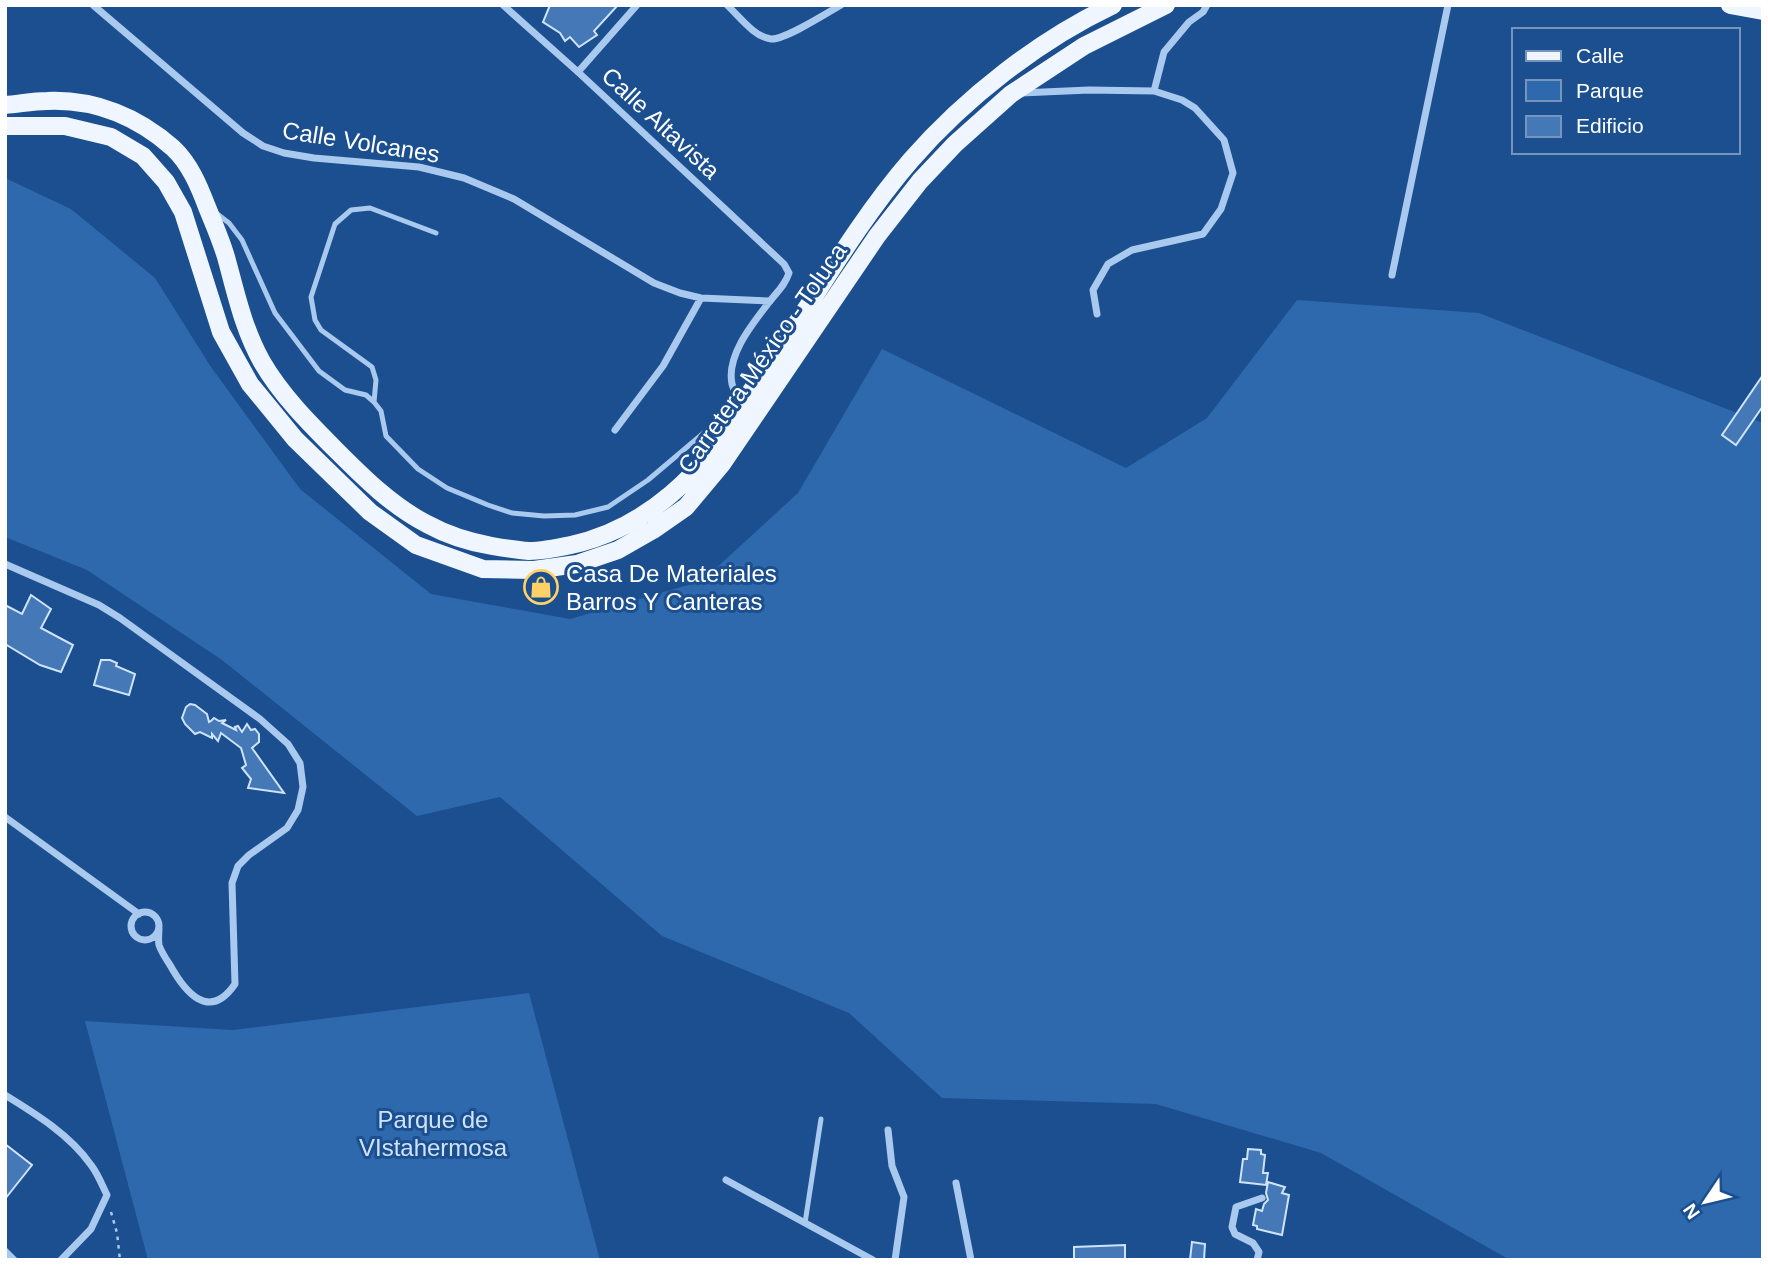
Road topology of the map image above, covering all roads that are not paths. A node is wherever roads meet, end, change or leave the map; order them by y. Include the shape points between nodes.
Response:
1 (93, 5) edge
2 (503, 5) edge
3 (637, 5) edge
4 (727, 5) edge
5 (842, 5) edge
6 (1113, 5) edge
7 (1166, 5) edge
8 (1207, 5) edge
9 (1448, 5) edge
10 (1730, 5) edge
11 (1763, 11) edge
12 (578, 72) junction
13 (1154, 91) junction
14 (1011, 94) junction
15 (5, 105) edge
16 (5, 126) edge
17 (208, 207) junction
18 (436, 233) dead end
19 (1392, 275) dead end
20 (701, 298) junction
21 (770, 301) junction
22 (1097, 314) dead end
23 (374, 402) junction
24 (738, 413) junction
25 (615, 430) dead end
26 (5, 564) edge
27 (5, 817) edge
28 (139, 914) junction
29 (159, 928) junction
30 (5, 1095) edge
31 (821, 1119) dead end
32 (888, 1130) dead end
33 (726, 1180) dead end
34 (956, 1183) dead end
35 (1262, 1198) dead end
36 (805, 1223) junction
37 (5, 1251) edge
38 (14, 1260) edge
39 (61, 1260) edge
40 (873, 1260) edge
41 (895, 1260) edge
42 (971, 1260) edge
43 (1257, 1260) edge

1 - 20 street, Calle Volcanes via 263,146 314,158 419,167 464,178 514,199 654,284
2 - 12 street, Calle Altavista
3 - 12 street
4 - 5 street via 757,33 772,39
6 - 24 main road, Carretera México - Toluca via 1022,60 979,93 912,159 857,231
7 - 14 main road, Carretera México - Toluca via 1084,46
8 - 13 street via 1164,52
9 - 19 street
10 - 11 main road
12 - 21 street, Calle Altavista via 783,264 789,273
13 - 14 street
13 - 22 street via 1195,108 1224,140 1233,173 1221,209 1203,234 1132,250 1108,264 1093,290
14 - 16 main road, Carretera México - Toluca via 920,181 877,236 722,464 686,507 618,550 577,564 534,570 483,569 416,545 370,512 295,439 250,384 221,332 183,212 166,182 143,156 111,137 65,126
15 - 17 main road, Carretera México - Toluca via 82,102 135,120 175,150
17 - 23 lane via 242,240 275,313 319,371 345,390
17 - 24 main road, Carretera México - Toluca via 250,339 279,386 378,491 449,534 474,543 530,551 609,534 633,523 673,491 711,452
18 - 23 lane via 370,208 351,210 335,224 311,297 315,320 321,330 373,367
20 - 21 street, Calle Volcanes
20 - 25 street via 663,366
21 - 24 street via 738,348 732,367
23 - 24 lane via 381,411 386,436 418,468 447,488 512,513 544,516 608,507 706,431
26 - 29 street via 120,618 260,719 288,744 300,763 303,787 298,810 287,828 239,866 232,883 234,984 228,994 215,1001 189,993 159,946
27 - 28 street
28 - 29 street via 154,916
28 - 29 street via 132,920 136,938 154,937
30 - 39 street via 69,1140 91,1165 107,1195 91,1229
31 - 36 lane
32 - 41 street via 892,1166 904,1197
33 - 36 street
34 - 42 street
35 - 43 street via 1236,1207 1232,1227 1235,1234 1253,1243 1259,1252
36 - 40 street
37 - 38 street

